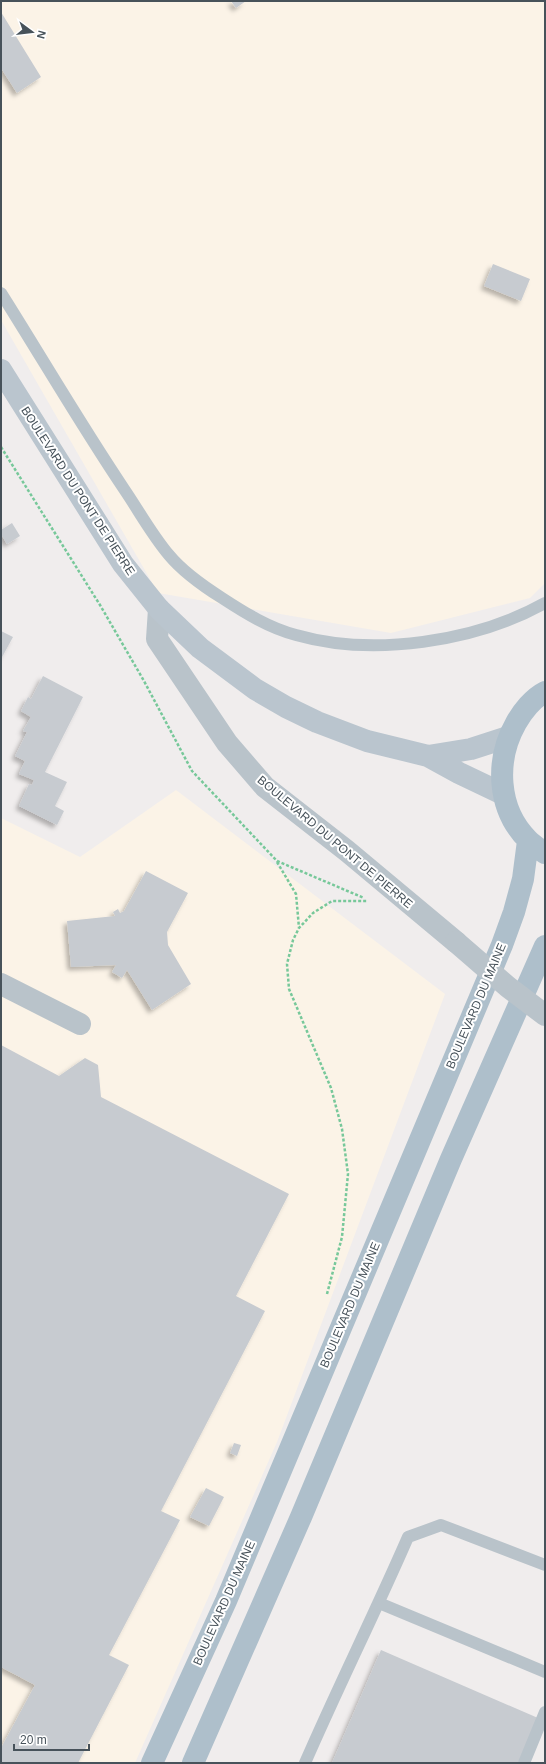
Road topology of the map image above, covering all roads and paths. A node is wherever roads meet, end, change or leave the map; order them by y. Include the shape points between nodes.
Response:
1 (1, 293) edge
2 (1, 370) edge
3 (545, 603) edge
4 (158, 609) junction
5 (545, 692) edge
6 (508, 736) junction
7 (428, 756) junction
8 (503, 794) junction
9 (537, 847) edge
10 (277, 861) dead end
11 (370, 901) dead end
12 (300, 928) junction
13 (545, 946) edge
14 (1, 984) edge
15 (545, 1015) edge
16 (80, 1024) dead end
17 (327, 1295) dead end
18 (545, 1565) edge
19 (379, 1603) junction
20 (545, 1672) edge
21 (545, 1712) edge
22 (152, 1763) edge
23 (193, 1763) edge
24 (305, 1763) edge
25 (524, 1763) edge

1 - 3 lane via 99,452 169,555 202,585 250,617 295,635 337,645 395,646 438,640 474,631 526,614
2 - 4 main road, BOULEVARD DU PONT DE PIERRE via 123,564
4 - 7 main road, BOULEVARD DU PONT DE PIERRE via 200,648 255,689 286,707 367,741
4 - 15 street, BOULEVARD DU PONT DE PIERRE, bridge via 157,639 227,743 264,787 347,851 508,987
5 - 6 main road via 522,712
6 - 7 main road via 471,749
6 - 8 main road via 502,765
7 - 8 main road
8 - 9 main road via 517,827
9 - 22 main road, BOULEVARD DU MAINE via 523,879 502,945 226,1601
10 - 12 path via 296,894
11 - 12 path via 332,902 313,913
12 - 17 path via 293,940 287,964 289,989 331,1088 342,1129 348,1174 342,1237
13 - 23 main road via 450,1159 301,1517
14 - 16 street
18 - 19 lane via 441,1525 408,1537
19 - 20 lane
19 - 24 lane
21 - 25 lane

